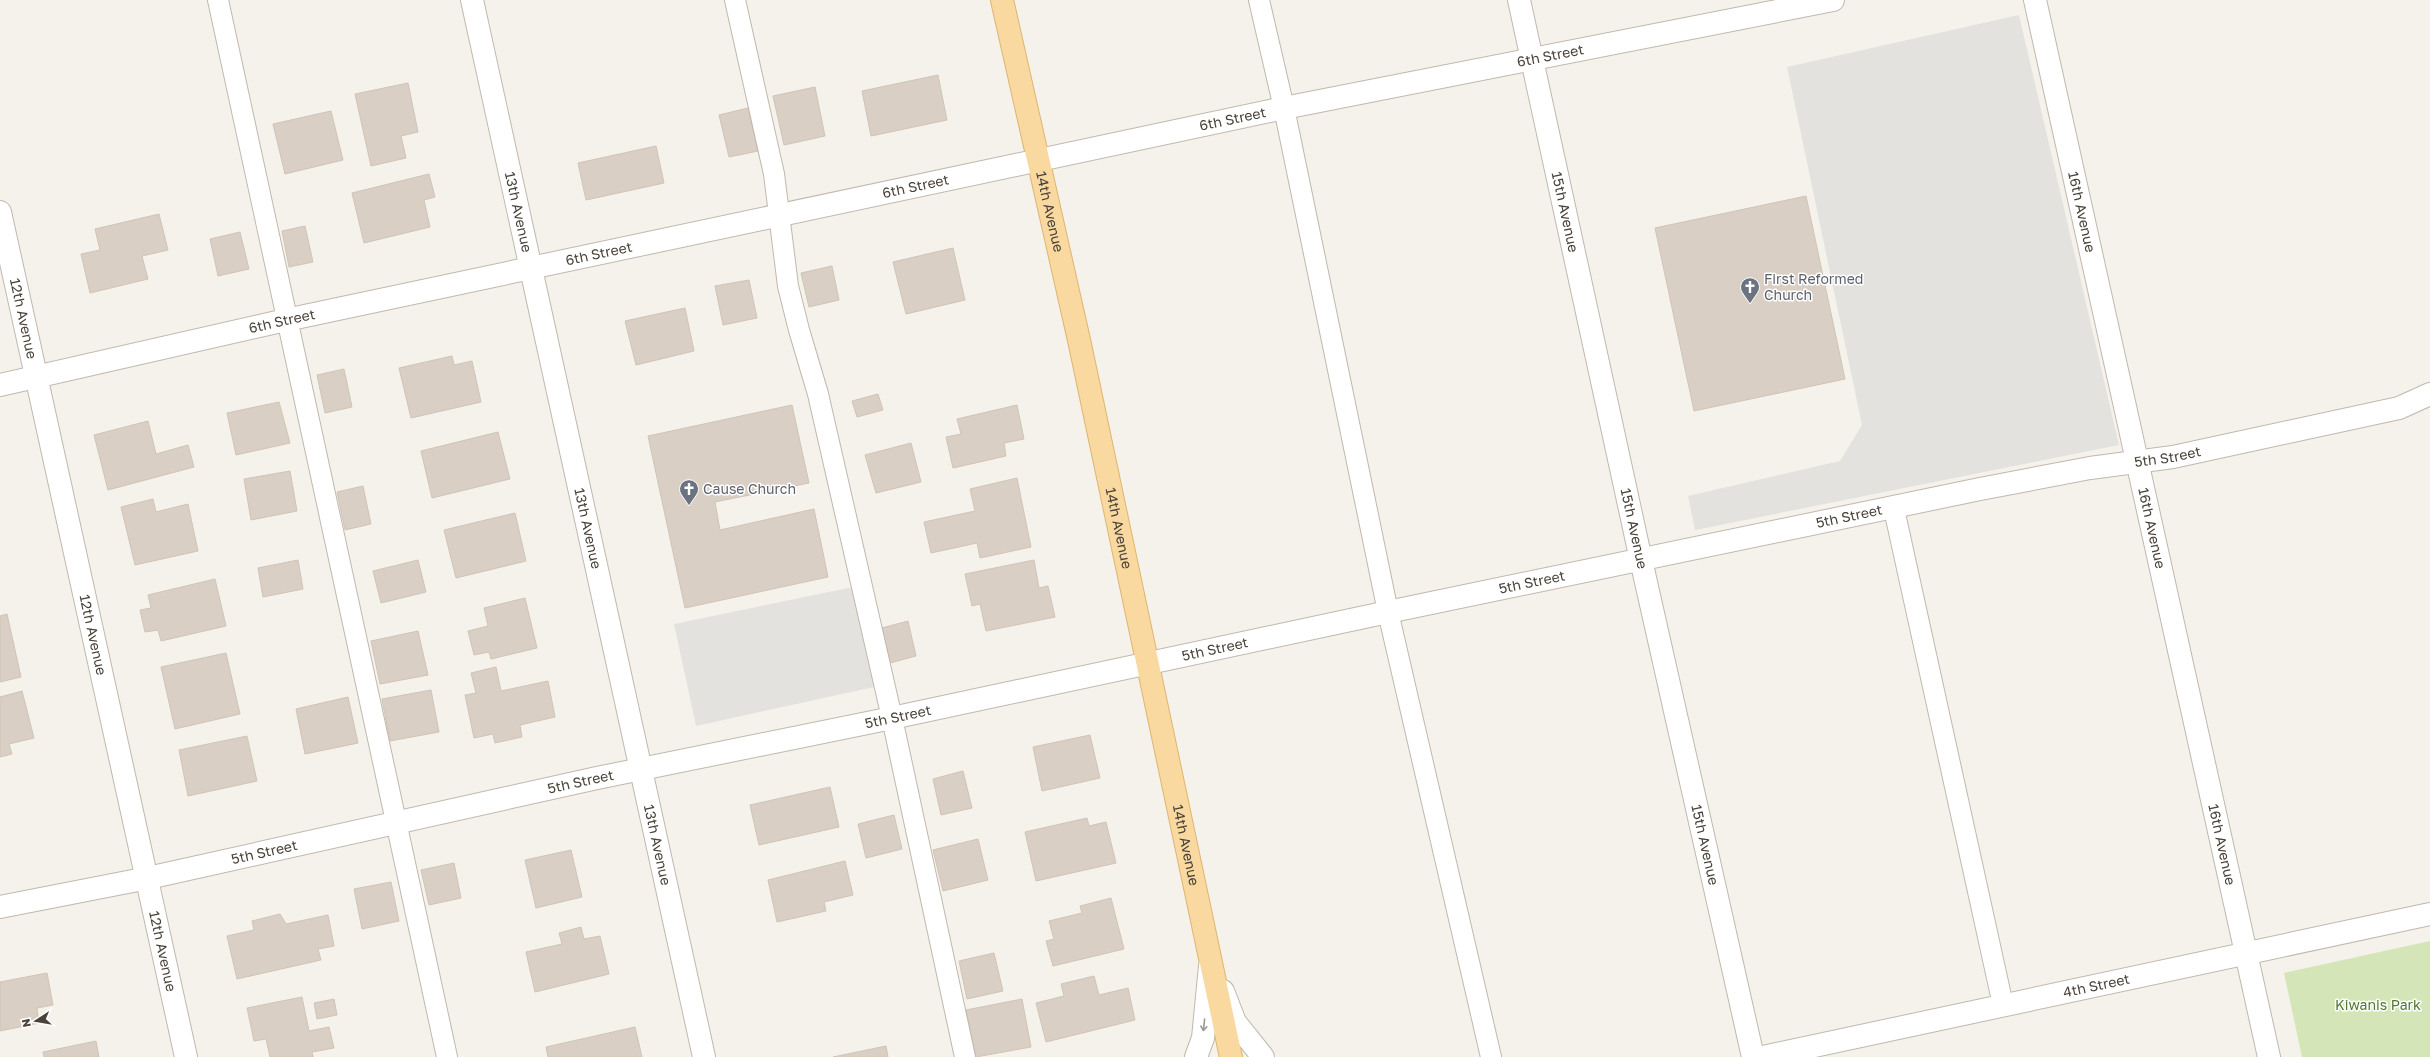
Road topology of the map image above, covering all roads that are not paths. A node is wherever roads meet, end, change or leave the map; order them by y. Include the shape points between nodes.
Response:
1 (218, 0) edge
2 (472, 0) edge
3 (735, 0) edge
4 (1002, 0) edge
5 (1259, 0) edge
6 (1519, 0) edge
7 (1833, 0) edge
8 (2035, 0) edge
9 (1788, 5) edge
10 (1532, 60) junction
11 (1284, 108) junction
12 (1038, 160) junction
13 (0, 212) edge
14 (778, 215) junction
15 (531, 268) junction
16 (286, 320) junction
17 (37, 378) junction
18 (0, 385) edge
19 (2430, 394) edge
20 (2137, 462) junction
21 (1894, 509) junction
22 (1641, 560) junction
23 (1388, 612) junction
24 (1148, 663) junction
25 (892, 718) junction
26 (640, 769) junction
27 (395, 822) junction
28 (148, 878) junction
29 (0, 907) edge
30 (2430, 914) edge
31 (2246, 954) junction
32 (1211, 959) junction
33 (2003, 1005) junction
34 (186, 1057) edge
35 (447, 1057) edge
36 (704, 1057) edge
37 (965, 1057) edge
38 (1196, 1057) edge
39 (1231, 1057) edge
40 (1263, 1057) edge
41 (1491, 1057) edge
42 (1753, 1057) edge
43 (1763, 1057) edge
44 (2269, 1057) edge

1 - 16 lane
2 - 15 street, 13th Avenue
3 - 14 lane via 774,174
4 - 12 main road, 14th Avenue
5 - 11 lane
6 - 10 street, 15th Avenue
7 - 9 street, 6th Street
8 - 20 street, 16th Avenue
9 - 10 street, 6th Street
10 - 11 street, 6th Street
10 - 22 street, 15th Avenue
11 - 12 street, 6th Street
11 - 23 lane
12 - 14 street, 6th Street
12 - 24 main road, 14th Avenue
13 - 17 street, 12th Avenue
14 - 15 street, 6th Street
14 - 25 lane via 788,286 818,394
15 - 16 street, 6th Street
15 - 26 street, 13th Avenue
16 - 17 street, 6th Street
16 - 27 lane
17 - 18 street, 6th Street
17 - 28 street, 12th Avenue
19 - 20 street, 5th Street via 2399,408 2173,457
20 - 21 street, 5th Street via 2011,483
20 - 31 street, 16th Avenue
21 - 22 street, 5th Street
21 - 33 lane
22 - 23 street, 5th Street
22 - 42 street, 15th Avenue
23 - 24 street, 5th Street
23 - 41 lane
24 - 25 street, 5th Street
24 - 32 main road, 14th Avenue
25 - 26 street, 5th Street
25 - 37 lane
26 - 27 street, 5th Street
26 - 36 street, 13th Avenue
27 - 28 street, 5th Street
27 - 35 lane
28 - 29 street, 5th Street
28 - 34 street, 12th Avenue
30 - 31 street, 4th Street
31 - 33 street, 4th Street
31 - 44 street, 16th Avenue
32 -> 38 street via 1203,1038
32 - 39 main road, 14th Avenue
32 - 40 street via 1235,1022
33 - 43 street, 4th Street

